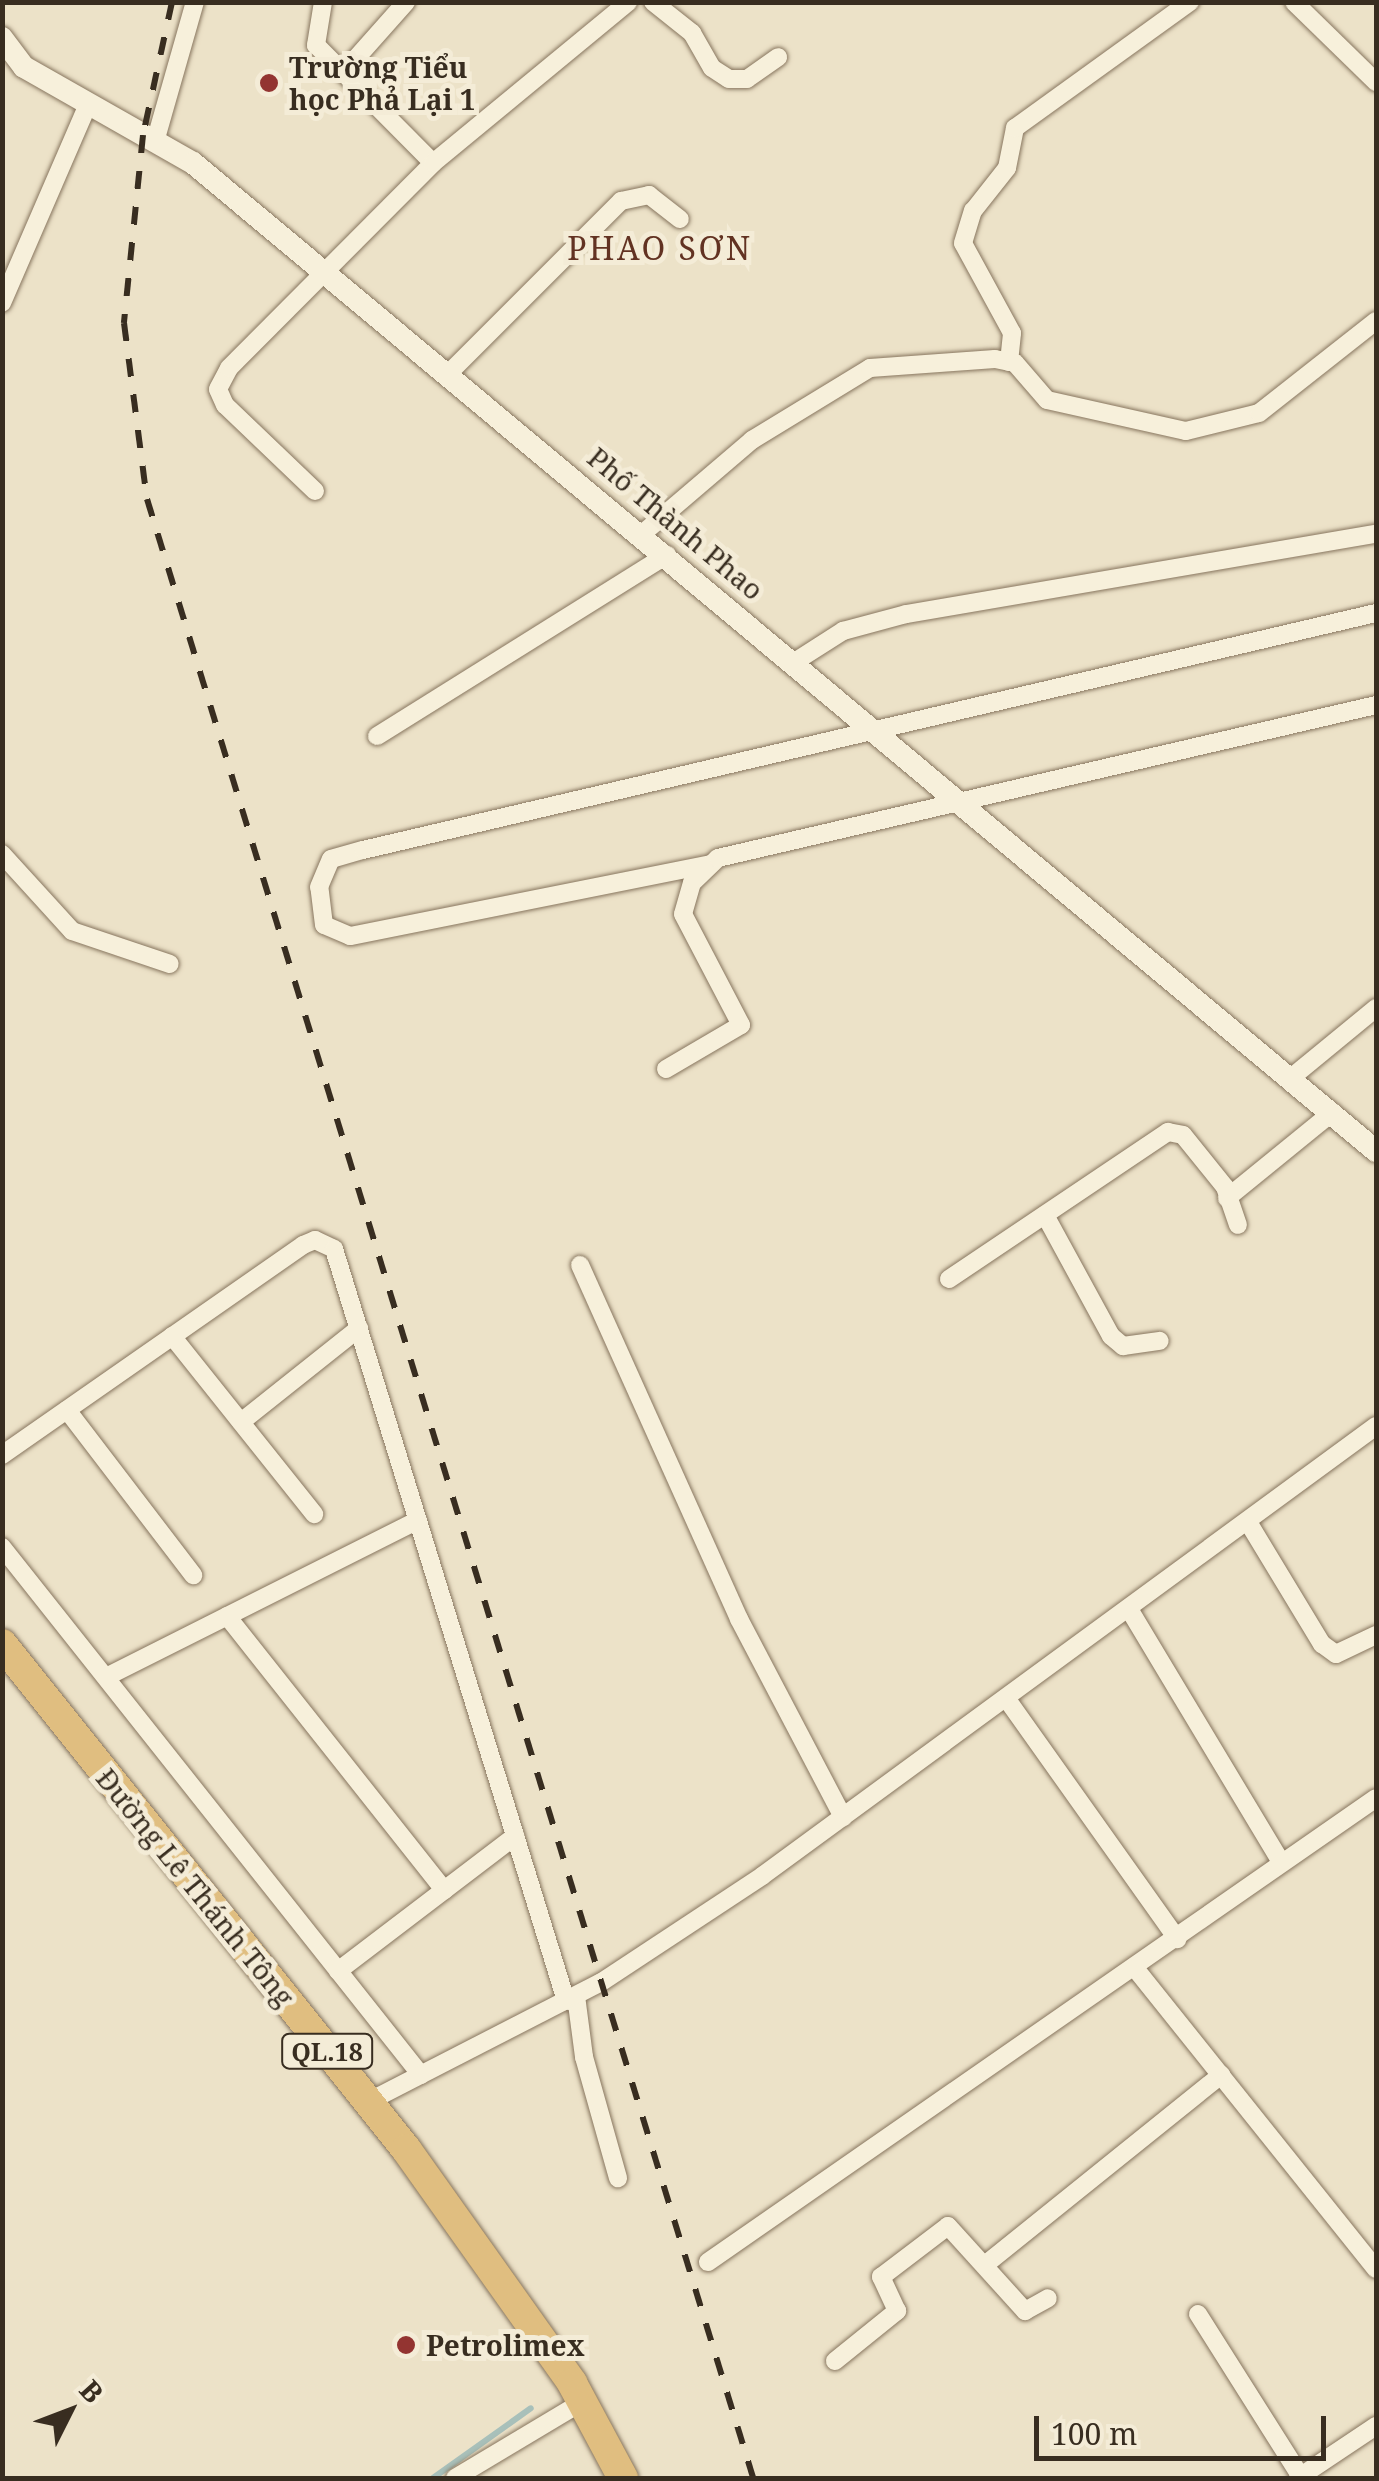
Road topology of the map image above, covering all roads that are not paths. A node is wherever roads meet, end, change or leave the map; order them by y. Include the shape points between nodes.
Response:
1 (195, 2) edge
2 (323, 2) edge
3 (406, 2) edge
4 (628, 2) edge
5 (653, 2) edge
6 (1190, 2) edge
7 (1294, 2) edge
8 (5, 50) edge
9 (778, 57) dead end
10 (343, 73) junction
11 (1376, 82) edge
12 (88, 104) junction
13 (155, 142) junction
14 (433, 164) junction
15 (680, 220) dead end
16 (321, 269) junction
17 (4, 296) edge
18 (1376, 321) edge
19 (1010, 362) junction
20 (448, 374) junction
21 (314, 491) dead end
22 (642, 534) junction
23 (1376, 534) edge
24 (667, 555) junction
25 (1376, 613) edge
26 (796, 661) junction
27 (1376, 706) edge
28 (885, 735) junction
29 (377, 736) dead end
30 (962, 798) junction
31 (2, 854) edge
32 (711, 864) junction
33 (170, 964) dead end
34 (1376, 1008) edge
35 (666, 1069) dead end
36 (1292, 1077) junction
37 (1333, 1112) junction
38 (1376, 1151) edge
39 (1226, 1198) junction
40 (1045, 1215) junction
41 (1238, 1224) dead end
42 (580, 1265) dead end
43 (948, 1280) dead end
44 (358, 1328) junction
45 (172, 1336) junction
46 (1160, 1342) dead end
47 (67, 1410) junction
48 (241, 1422) junction
49 (1376, 1426) edge
50 (2, 1454) edge
51 (314, 1514) dead end
52 (418, 1520) junction
53 (1248, 1522) junction
54 (2, 1547) edge
55 (194, 1575) dead end
56 (1129, 1609) junction
57 (227, 1616) junction
58 (1376, 1635) edge
59 (2, 1644) edge
60 (106, 1677) junction
61 (1006, 1698) junction
62 (1376, 1798) edge
63 (843, 1817) junction
64 (515, 1836) junction
65 (1281, 1862) junction
66 (444, 1890) junction
67 (1177, 1939) junction
68 (1134, 1968) junction
69 (338, 1971) junction
70 (571, 1998) junction
71 (421, 2075) junction
72 (1221, 2075) junction
73 (368, 2102) junction
74 (618, 2178) dead end
75 (708, 2262) dead end
76 (986, 2264) junction
77 (1376, 2269) edge
78 (1048, 2298) dead end
79 (1198, 2314) dead end
80 (834, 2360) dead end
81 (582, 2402) junction
82 (1376, 2426) edge
83 (455, 2478) edge
84 (623, 2478) edge
85 (1300, 2478) edge

1 - 13 street
2 - 10 street via 316,45
3 - 10 street
4 - 14 street
5 - 9 street via 692,33 712,68 729,79 747,79
6 - 19 street via 1015,128 1008,168 973,211 963,242 1012,334
7 - 11 street
8 - 12 street, Phố Thành Phao
10 - 14 street
12 - 13 street, Phố Thành Phao
12 - 17 street
13 - 16 street, Phố Thành Phao via 193,164
14 - 16 street
15 - 20 street via 649,195 621,201
16 - 20 street, Phố Thành Phao
16 - 21 street via 218,389
18 - 19 street via 1260,413 1186,431 1047,400
19 - 22 street via 870,368 752,440
20 - 22 street, Phố Thành Phao
22 - 24 street, Phố Thành Phao
23 - 26 street via 906,614 843,631
24 - 26 street, Phố Thành Phao
24 - 29 street
25 - 28 street
26 - 28 street, Phố Thành Phao
27 - 30 street
28 - 30 street, Phố Thành Phao
28 - 32 street via 363,850 332,859 318,887 324,924 350,936
30 - 32 street
30 - 36 street, Phố Thành Phao
31 - 33 street via 72,931
32 - 35 street via 692,883 683,914 741,1025
34 - 36 street
36 - 37 street, Phố Thành Phao
37 - 38 street, Phố Thành Phao
37 - 39 street
39 - 40 street via 1183,1135 1168,1132
39 - 41 street
40 - 43 street
40 - 46 street via 1111,1336 1123,1346
42 - 63 street via 738,1620
44 - 45 street via 334,1250 315,1240
44 - 48 street
44 - 52 street
45 - 47 street
45 - 48 street
47 - 50 street
47 - 55 street
48 - 51 street
49 - 53 street
52 - 57 street
52 - 64 street
53 - 56 street
53 - 58 street via 1322,1644 1336,1654
54 - 60 street
56 - 61 street
56 - 65 street
57 - 60 street
57 - 66 street
59 - 73 highway, Đường Lê Thánh Tông / QL.18
60 - 69 street
61 - 63 street
61 - 67 street
62 - 65 street
63 - 70 street
64 - 66 street
64 - 70 street
65 - 67 street
66 - 69 street
67 - 68 street
68 - 72 street
68 - 75 street
69 - 71 street
70 - 71 street
70 - 74 street
71 - 73 street
72 - 76 street
72 - 77 street
73 - 81 highway, Đường Lê Thánh Tông / QL.18
76 - 78 street via 1025,2311
76 - 80 street via 948,2226 881,2277 897,2311
79 - 85 street
81 - 83 street
81 - 84 highway, Đường Lê Thánh Tông / QL.18
82 - 85 street

